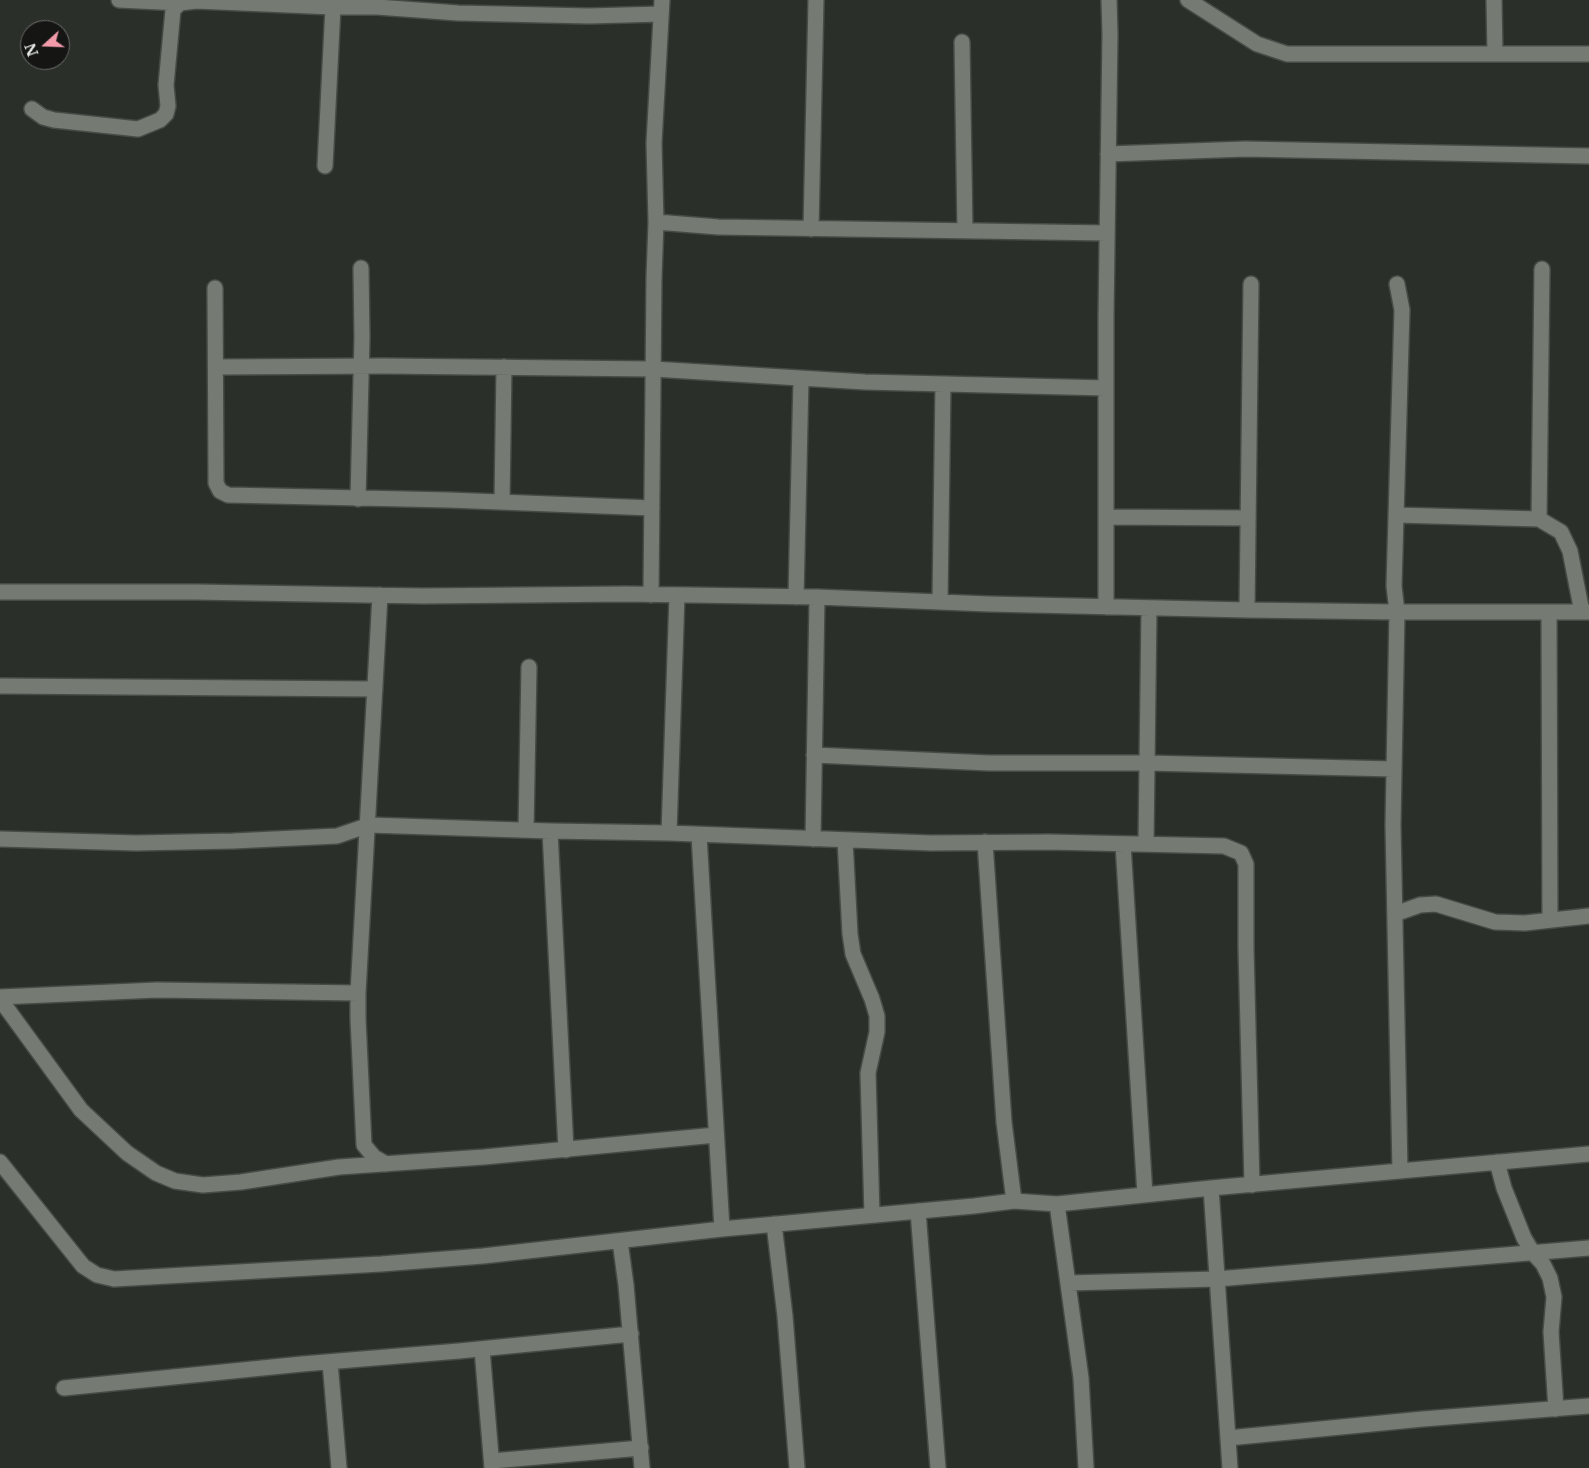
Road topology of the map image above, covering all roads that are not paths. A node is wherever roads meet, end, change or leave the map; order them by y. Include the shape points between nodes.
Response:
1 (120, 0) edge
2 (816, 0) edge
3 (1109, 0) edge
4 (1188, 0) edge
5 (1494, 0) edge
6 (264, 2) edge
7 (180, 3) junction
8 (333, 7) junction
9 (662, 7) edge
10 (962, 42) dead end
11 (1495, 54) junction
12 (1589, 54) edge
13 (32, 109) dead end
14 (1108, 154) junction
15 (1589, 156) edge
16 (325, 166) dead end
17 (656, 222) junction
18 (811, 229) junction
19 (965, 231) junction
20 (1107, 233) junction
21 (361, 268) dead end
22 (1542, 270) dead end
23 (1251, 284) dead end
24 (1397, 284) dead end
25 (215, 288) dead end
26 (362, 366) junction
27 (216, 367) junction
28 (504, 367) junction
29 (653, 369) junction
30 (801, 379) junction
31 (943, 384) junction
32 (1106, 388) junction
33 (358, 499) junction
34 (502, 502) junction
35 (652, 508) junction
36 (1396, 515) junction
37 (1106, 517) junction
38 (1248, 518) junction
39 (1539, 519) junction
40 (0, 592) edge
41 (380, 595) junction
42 (651, 595) junction
43 (676, 595) junction
44 (796, 597) junction
45 (817, 597) junction
46 (940, 602) junction
47 (1106, 607) junction
48 (1149, 608) junction
49 (1247, 610) junction
50 (1397, 612) junction
51 (1550, 612) junction
52 (1586, 612) edge
53 (529, 667) dead end
54 (0, 686) edge
55 (375, 689) junction
56 (814, 755) junction
57 (1147, 763) junction
58 (1394, 768) junction
59 (368, 825) junction
60 (526, 830) junction
61 (550, 831) junction
62 (669, 833) junction
63 (699, 835) junction
64 (0, 839) edge
65 (813, 839) junction
66 (845, 840) junction
67 (985, 842) junction
68 (1123, 844) junction
69 (1146, 844) junction
70 (1395, 914) junction
71 (1589, 916) edge
72 (1550, 920) junction
73 (358, 993) junction
74 (0, 998) edge
75 (716, 1135) junction
76 (566, 1150) junction
77 (1589, 1154) edge
78 (0, 1162) edge
79 (1497, 1162) junction
80 (386, 1164) junction
81 (1400, 1171) junction
82 (1252, 1185) junction
83 (1211, 1188) junction
84 (1144, 1196) junction
85 (1014, 1201) junction
86 (1057, 1204) junction
87 (918, 1211) junction
88 (872, 1215) junction
89 (774, 1224) junction
90 (722, 1229) junction
91 (620, 1241) junction
92 (1589, 1248) edge
93 (1533, 1252) junction
94 (1216, 1280) junction
95 (1068, 1283) junction
96 (631, 1334) junction
97 (482, 1349) junction
98 (330, 1362) junction
99 (64, 1388) dead end
100 (1589, 1406) edge
101 (1556, 1409) junction
102 (1228, 1438) junction
103 (640, 1448) junction
104 (492, 1464) edge
105 (339, 1468) edge
106 (642, 1468) edge
107 (797, 1468) edge
108 (938, 1468) edge
109 (1086, 1468) edge
110 (1230, 1468) edge

1 - 7 street
2 - 18 street
3 - 14 street
4 - 11 street via 1258,44 1287,54
5 - 11 street
6 - 7 street
6 - 8 street
7 - 13 street via 173,10 166,85 168,106 160,120 138,130 54,120
8 - 9 street via 377,6 458,13 589,16
8 - 16 street
9 - 17 street via 654,143
10 - 19 street
11 - 12 street
14 - 15 street via 1245,149
14 - 20 street
17 - 18 street
17 - 29 street
18 - 19 street
19 - 20 street
20 - 32 street
21 - 26 street
22 - 39 street
23 - 38 street
24 - 36 street via 1402,310
25 - 27 street
26 - 27 street
26 - 28 street
26 - 33 street
27 - 33 street via 216,483 220,491 228,495
28 - 29 street
28 - 34 street
29 - 30 street
29 - 35 street
30 - 31 street
30 - 44 street
31 - 32 street
31 - 46 street
32 - 37 street
33 - 34 street
34 - 35 street
35 - 42 street
36 - 39 street
36 - 50 street via 1394,586
37 - 38 street
37 - 47 street
38 - 49 street
39 - 52 street via 1561,532 1570,551
40 - 41 street
41 - 42 street
41 - 55 street
42 - 43 street
43 - 44 street
43 - 62 street
44 - 45 street
45 - 46 street
45 - 56 street
46 - 47 street
47 - 48 street
48 - 49 street
48 - 57 street
49 - 50 street
50 - 51 street
50 - 58 street
51 - 52 street
51 - 72 street
53 - 60 street
54 - 55 street
55 - 59 street
56 - 57 street via 989,763
56 - 65 street
57 - 58 street
57 - 69 street
58 - 70 street
59 - 60 street
59 - 64 street via 337,836 233,841 136,843
59 - 73 street
60 - 61 street
61 - 62 street
61 - 76 street
62 - 63 street
63 - 65 street
63 - 75 street
65 - 66 street
66 - 67 street
66 - 88 street via 853,954 877,1016 868,1073
67 - 68 street
67 - 85 street via 1004,1122
68 - 69 street
68 - 84 street
69 - 82 street via 1224,846 1241,853 1246,864
70 - 72 street via 1420,905 1436,904 1495,922
70 - 81 street
71 - 72 street
73 - 74 street via 157,990
73 - 80 street via 364,1145 374,1157
74 - 80 street via 82,1110 126,1153 156,1173 175,1181 203,1185
75 - 76 street
75 - 90 street
76 - 80 street
77 - 79 street
78 - 91 street via 83,1266 97,1275 114,1279 483,1256
79 - 81 street
79 - 93 street via 1504,1188
81 - 82 street
82 - 83 street
83 - 84 street
83 - 94 street
84 - 86 street
85 - 86 street
85 - 87 street
86 - 95 street
87 - 88 street
87 - 108 street
88 - 89 street
89 - 90 street
89 - 107 street
90 - 91 street
91 - 96 street
92 - 93 street
93 - 94 street
93 - 101 street via 1550,1278 1554,1297 1551,1332
94 - 95 street
94 - 102 street
95 - 109 street via 1081,1378
96 - 97 street
96 - 103 street
97 - 98 street
97 - 104 street
98 - 99 street
98 - 105 street
100 - 101 street
101 - 102 street
102 - 110 street
103 - 104 street
103 - 106 street

